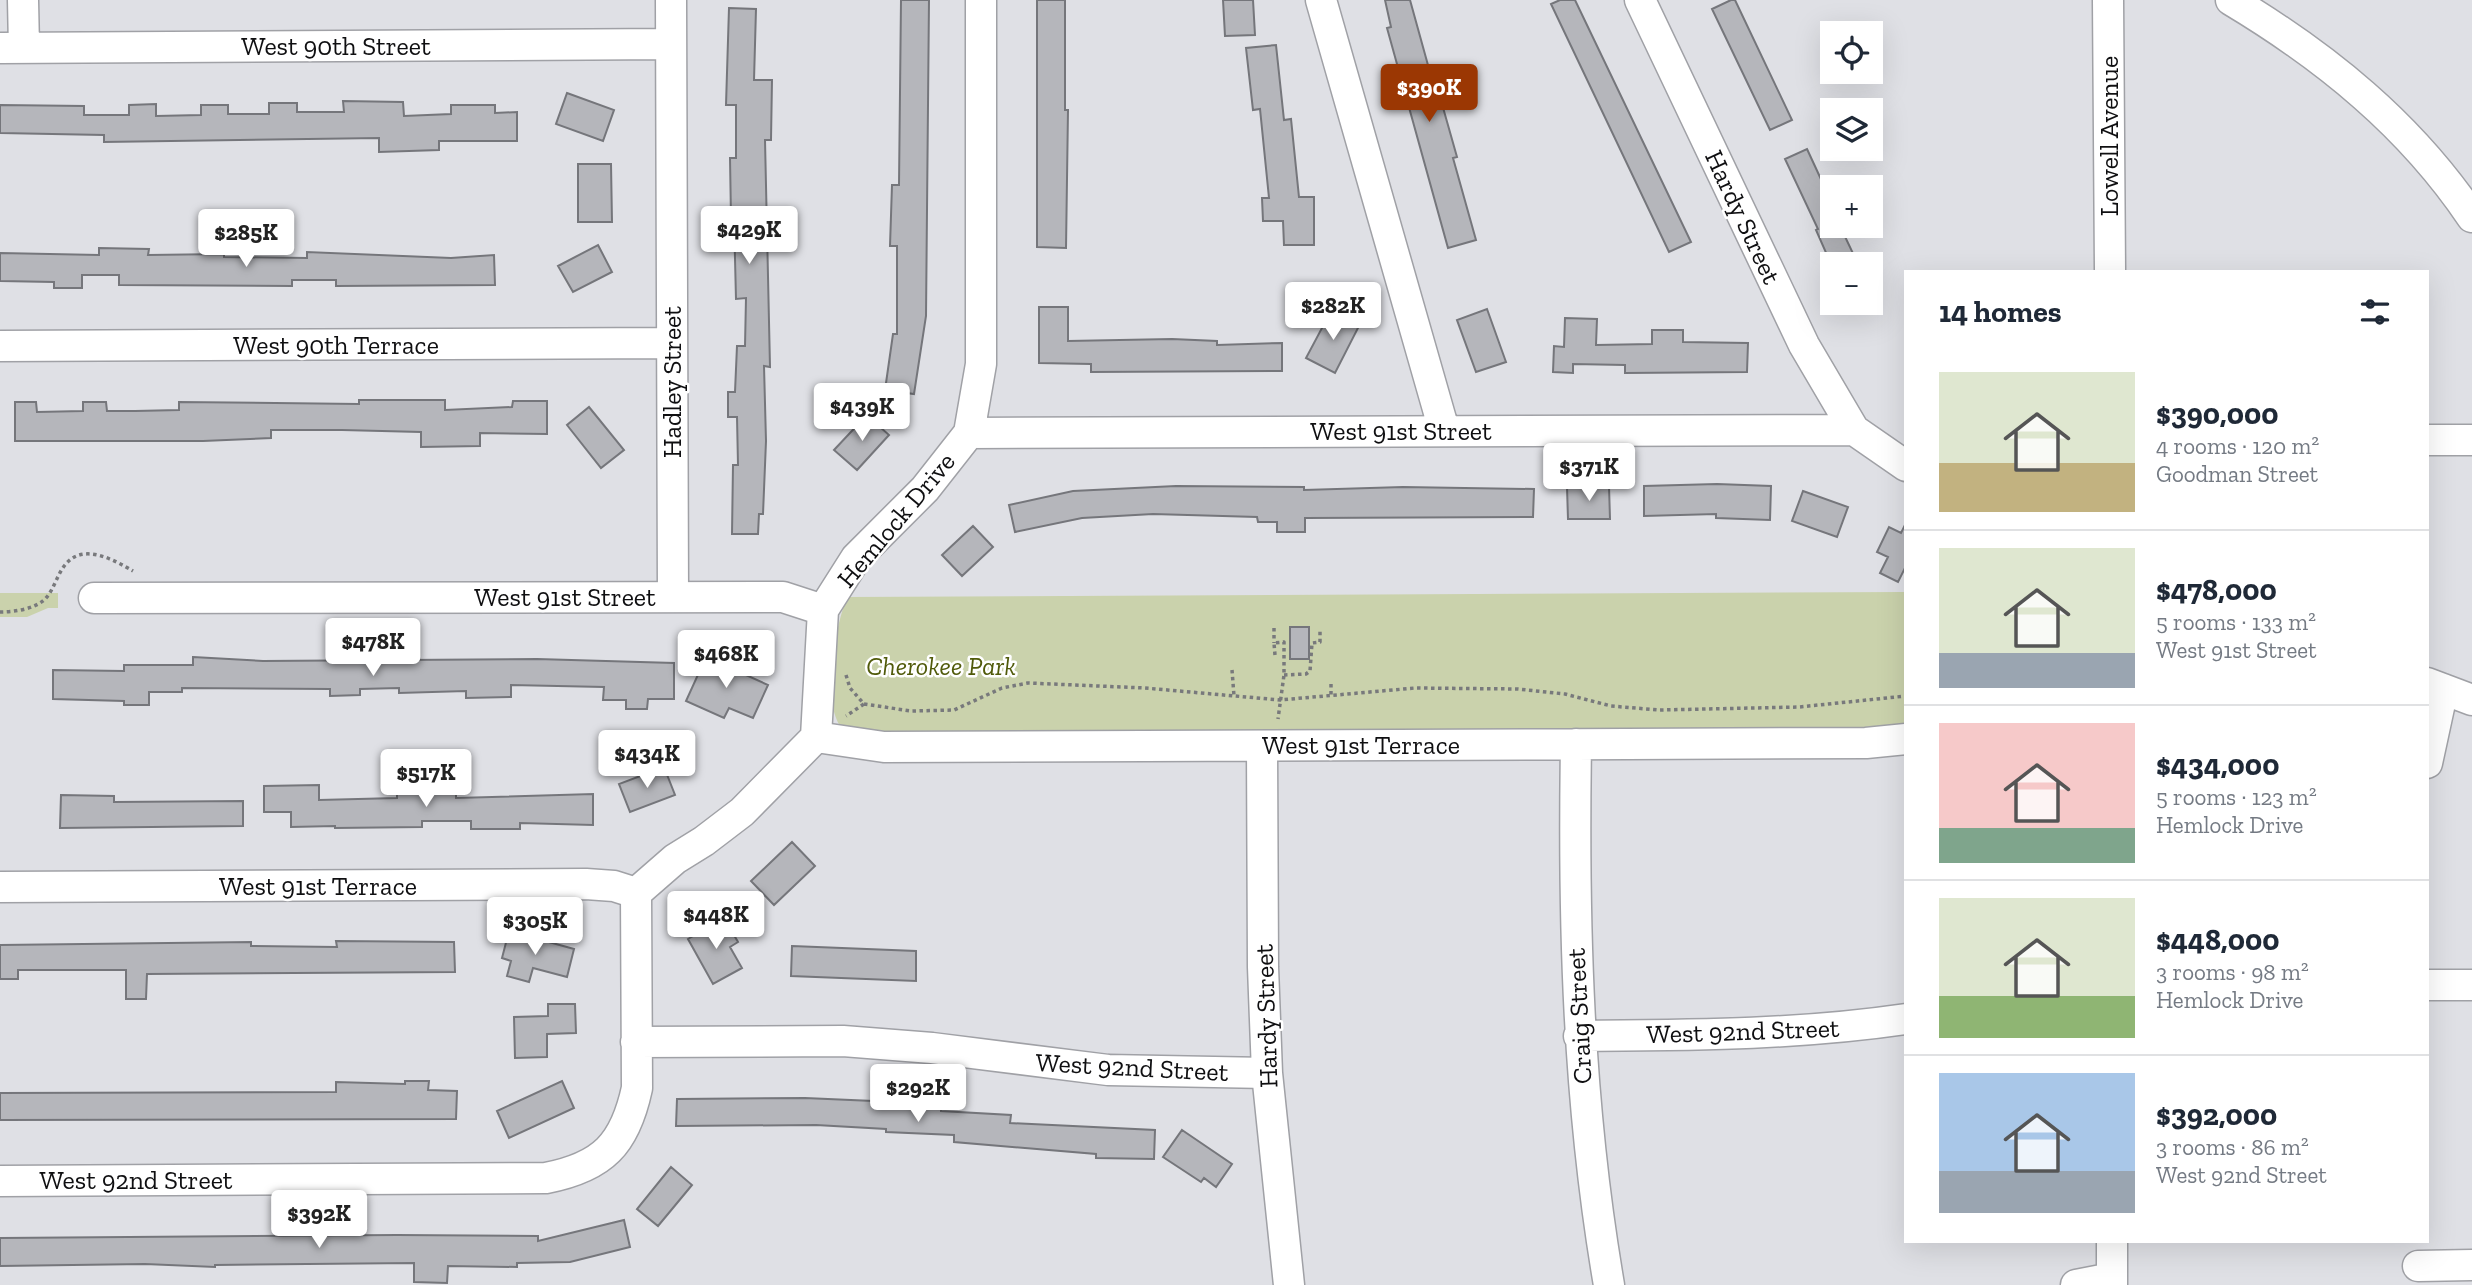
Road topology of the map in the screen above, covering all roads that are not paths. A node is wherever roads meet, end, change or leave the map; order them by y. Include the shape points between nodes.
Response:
1 (23, 0) edge
2 (671, 0) edge
3 (981, 0) edge
4 (1321, 0) edge
5 (1640, 0) edge
6 (2108, 0) edge
7 (2231, 0) edge
8 (671, 44) junction
9 (12, 48) edge
10 (2472, 217) edge
11 (2109, 270) edge
12 (672, 343) junction
13 (0, 346) edge
14 (1854, 429) junction
15 (1444, 430) junction
16 (969, 433) junction
17 (2429, 440) edge
18 (2472, 440) edge
19 (1904, 465) edge
20 (673, 597) junction
21 (94, 598) dead end
22 (824, 610) junction
23 (2435, 686) edge
24 (2472, 700) edge
25 (816, 737) junction
26 (1904, 739) edge
27 (1576, 744) junction
28 (2429, 744) edge
29 (1262, 746) junction
30 (0, 887) edge
31 (636, 893) junction
32 (2429, 985) edge
33 (2472, 985) edge
34 (1904, 1019) edge
35 (1579, 1036) junction
36 (636, 1042) junction
37 (1267, 1073) junction
38 (0, 1181) edge
39 (2112, 1243) edge
40 (2418, 1264) edge
41 (2472, 1265) edge
42 (2112, 1281) edge
43 (1289, 1285) edge
44 (1609, 1285) edge
45 (2076, 1285) edge

1 - 9 street
2 - 8 street, Hadley Street
3 - 16 street, Hemlock Drive via 981,365
4 - 15 street
5 - 14 street, Hardy Street via 1804,345
6 - 11 street, Lowell Avenue
7 - 10 street via 2315,54 2363,93 2417,145
8 - 9 street, West 90th Street
8 - 12 street, Hadley Street
12 - 13 street, West 90th Terrace
12 - 20 street, Hadley Street
14 - 15 street, West 91st Street
14 - 19 street
15 - 16 street, West 91st Street
16 - 22 street, Hemlock Drive via 925,489 856,558
17 - 18 street
20 - 21 street, West 91st Street
20 - 22 street, West 91st Street via 783,597
22 - 25 street, Hemlock Drive
23 - 24 street
23 - 28 street
25 - 29 street, West 91st Terrace via 884,747
25 - 31 street via 742,812
26 - 27 street, West 91st Terrace
27 - 29 street, West 91st Terrace
27 - 35 street, Craig Street
29 - 37 street, Hardy Street
30 - 31 street, West 91st Terrace via 586,884
31 - 36 street
32 - 33 street
34 - 35 street, West 92nd Street via 1838,1029 1734,1035
35 - 44 street, Craig Street via 1586,1129
36 - 37 street, West 92nd Street via 843,1041 1108,1070
36 - 38 street, West 92nd Street via 637,1088 621,1137 597,1161 570,1173 546,1178
37 - 43 street, Hardy Street
39 - 42 street
40 - 41 street
42 - 45 street

